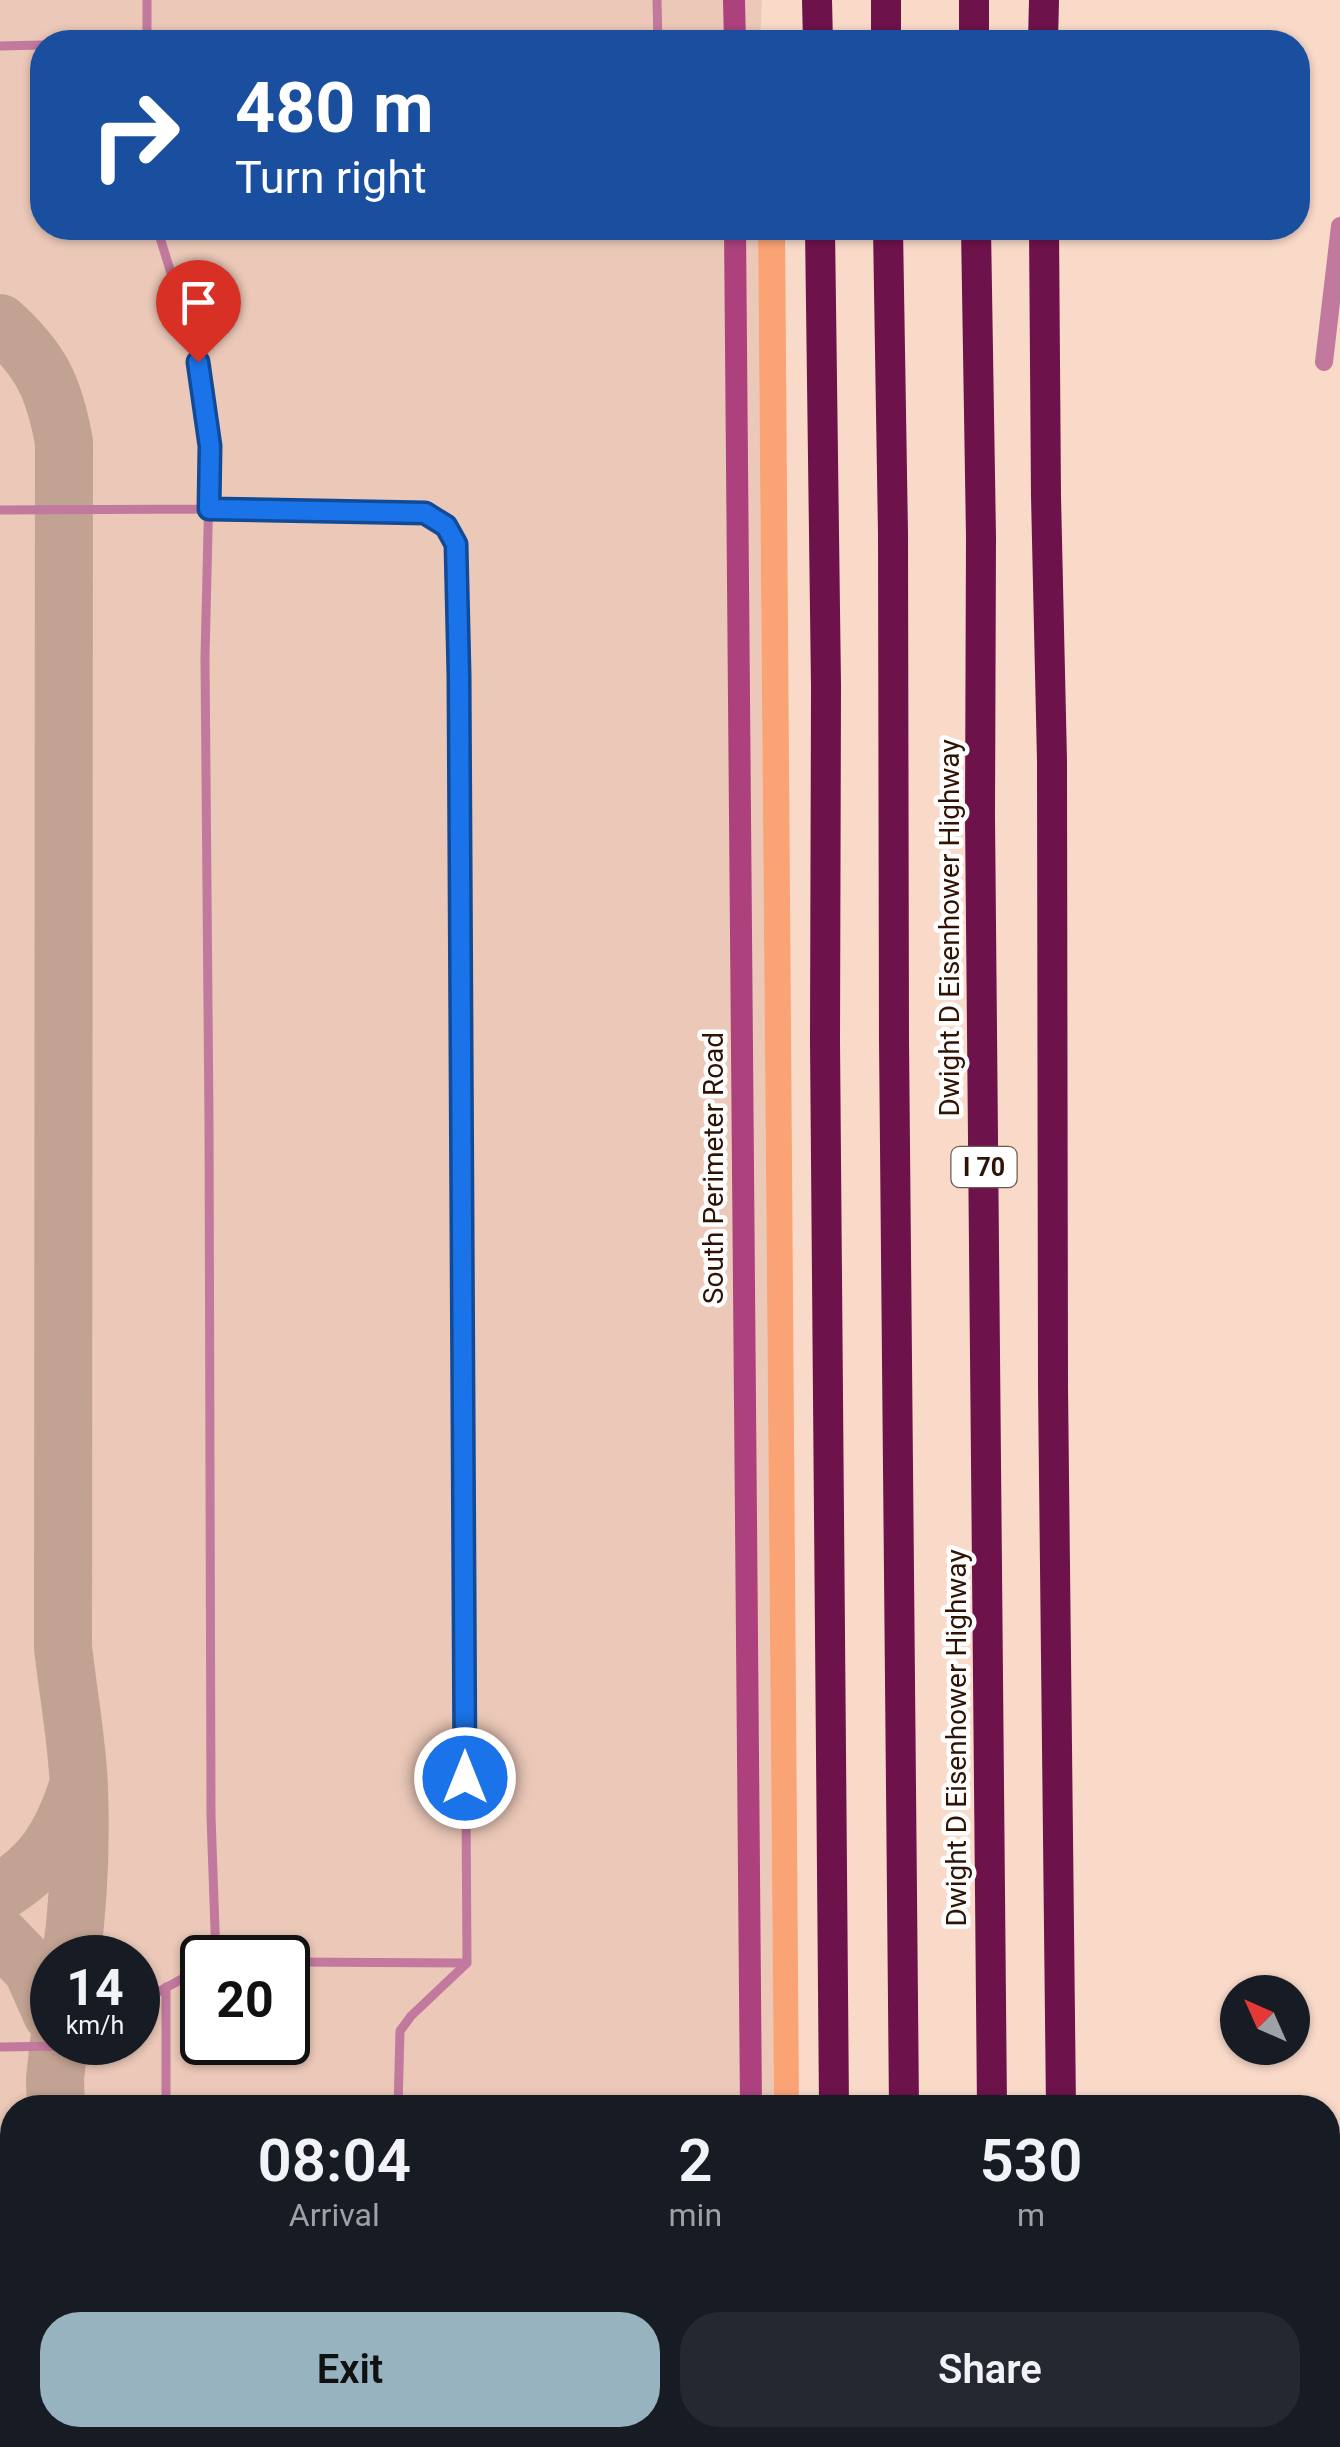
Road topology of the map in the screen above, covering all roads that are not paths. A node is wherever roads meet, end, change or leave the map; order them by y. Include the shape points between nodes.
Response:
1 (147, 0) edge
2 (657, 0) edge
3 (734, 0) edge
4 (818, 0) edge
5 (886, 0) edge
6 (974, 0) edge
7 (1044, 0) edge
8 (148, 30) edge
9 (658, 30) edge
10 (734, 30) edge
11 (818, 30) edge
12 (886, 30) edge
13 (974, 30) edge
14 (1043, 30) edge
15 (0, 46) edge
16 (30, 46) edge
17 (1340, 226) edge
18 (161, 240) edge
19 (736, 240) edge
20 (820, 240) edge
21 (888, 240) edge
22 (976, 240) edge
23 (1044, 240) edge
24 (1324, 362) dead end
25 (209, 509) junction
26 (0, 510) edge
27 (215, 1935) edge
28 (310, 1962) edge
29 (467, 1963) junction
30 (180, 1980) edge
31 (166, 1987) junction
32 (160, 1990) edge
33 (0, 2047) edge
34 (30, 2047) edge
35 (166, 2095) edge
36 (398, 2095) edge
37 (751, 2095) edge
38 (834, 2095) edge
39 (904, 2095) edge
40 (992, 2095) edge
41 (1062, 2095) edge

1 - 8 lane
2 - 9 lane
3 - 10 street
4 - 11 highway
5 - 12 highway
6 - 13 highway
7 - 14 highway
15 - 16 lane
17 - 24 street
18 - 25 lane via 198,362 210,446
19 - 37 street, South Perimeter Road
20 - 38 highway
21 - 39 highway, Dwight D Eisenhower Highway
22 - 40 highway, Dwight D Eisenhower Highway / I 70
23 - 41 highway
25 - 26 lane
25 - 27 lane
25 - 29 lane via 425,513 446,526 456,544
28 - 29 lane
29 - 36 lane via 400,2031
30 - 31 lane
31 - 32 lane
31 - 35 lane
33 - 34 lane

